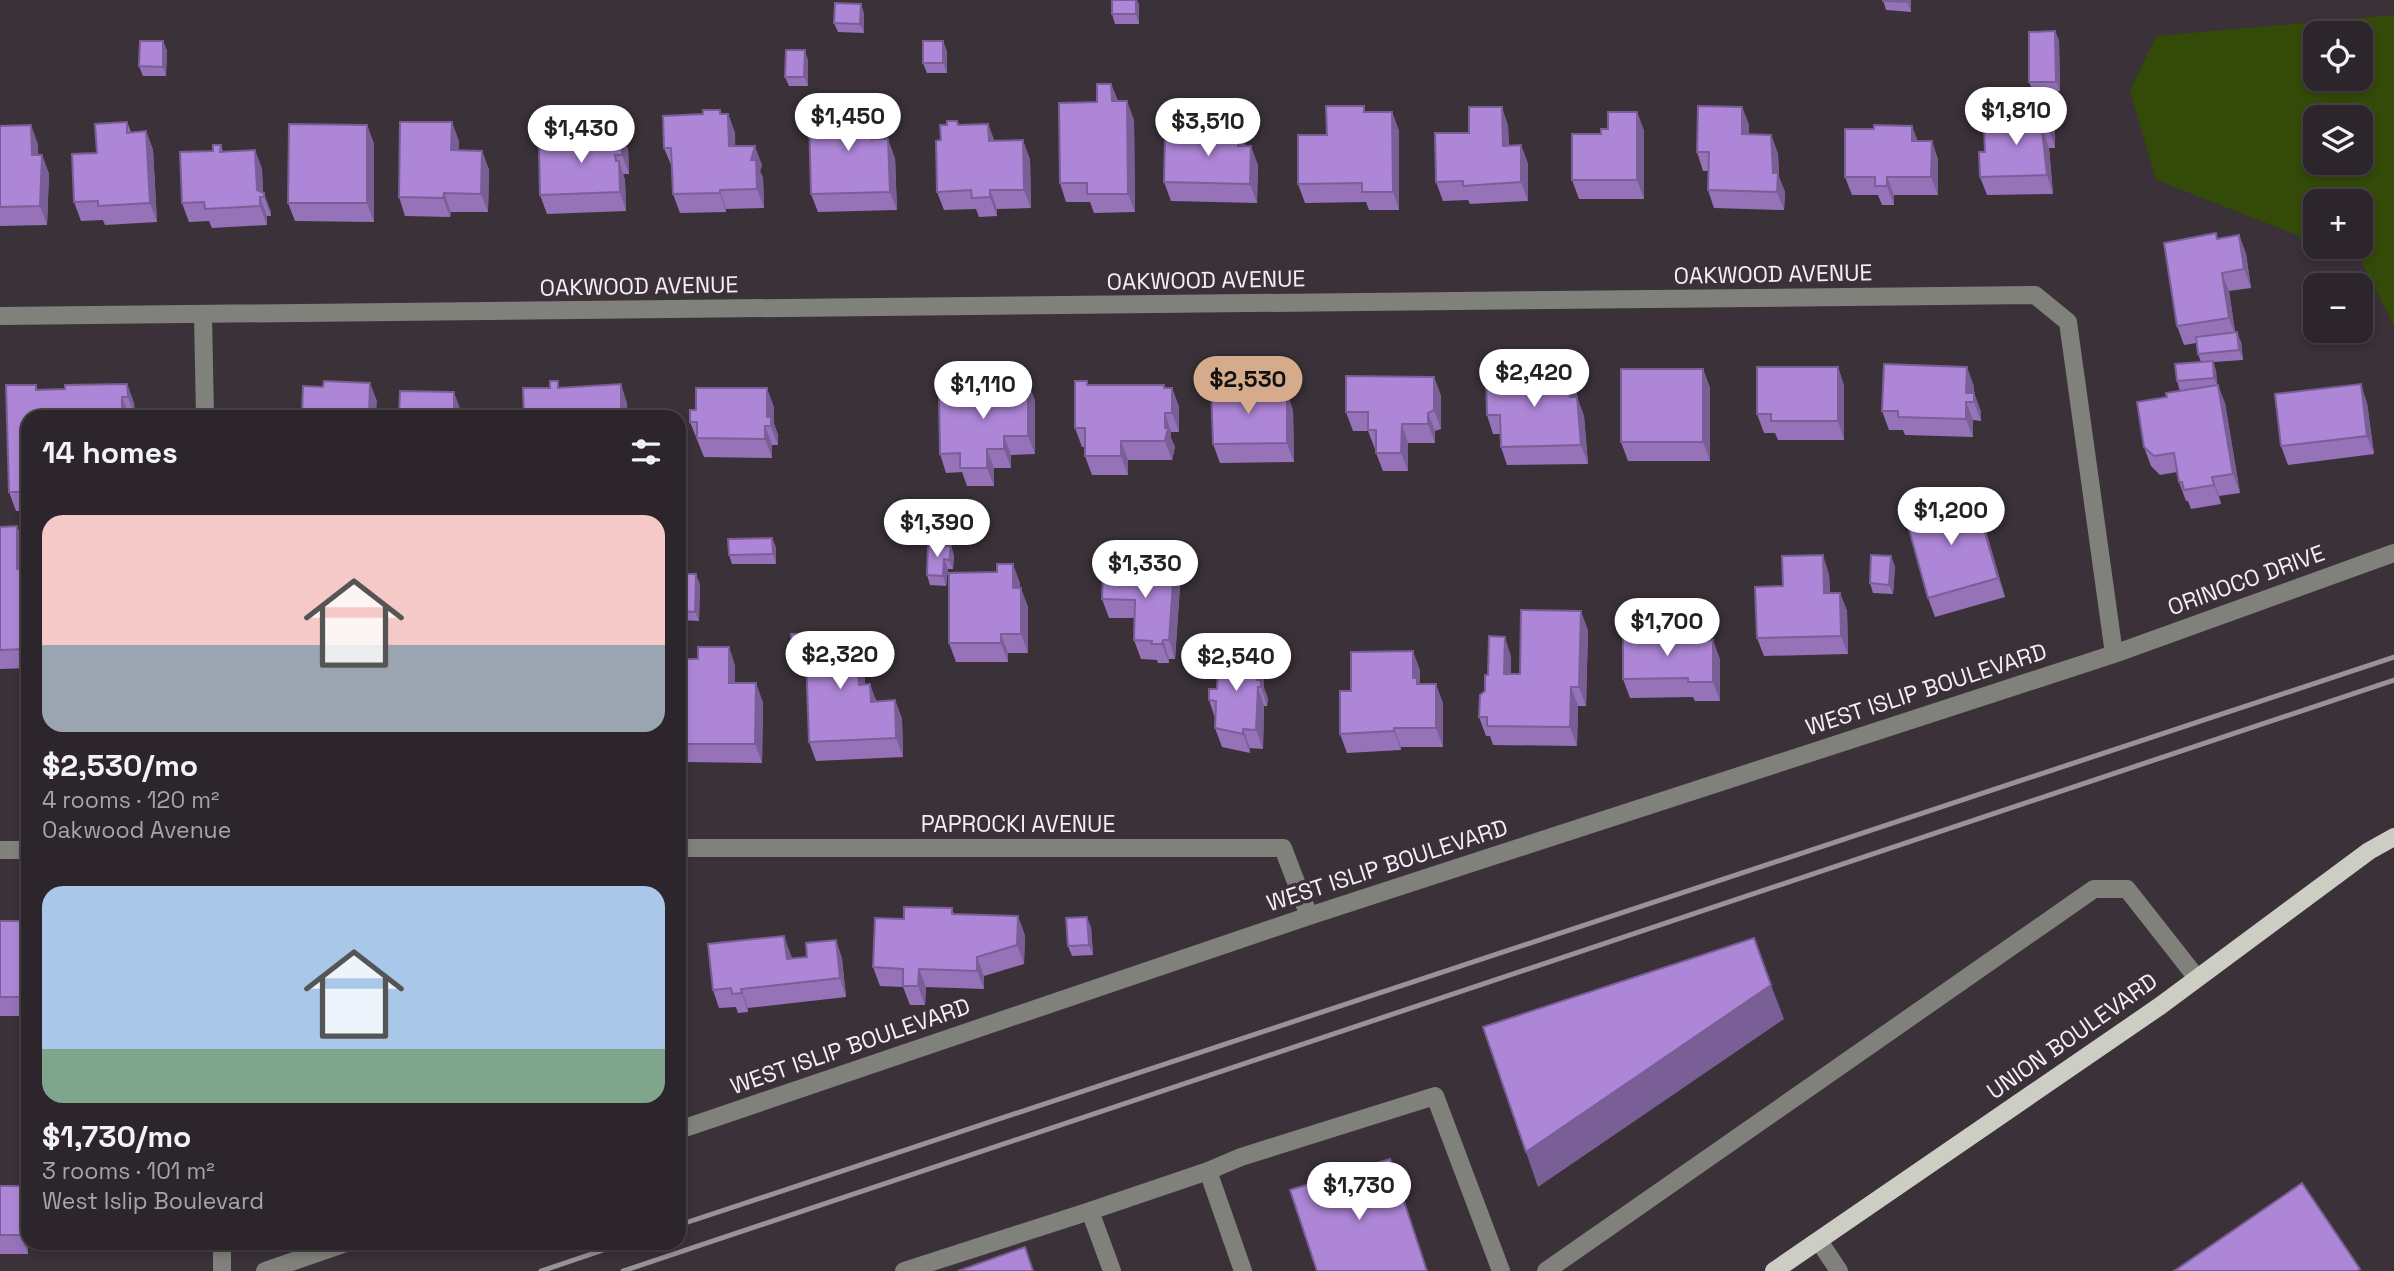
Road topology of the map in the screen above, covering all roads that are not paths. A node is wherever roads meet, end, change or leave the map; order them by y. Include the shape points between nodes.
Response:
1 (203, 315) junction
2 (0, 316) edge
3 (205, 410) edge
4 (2394, 553) edge
5 (2114, 654) junction
6 (2394, 837) edge
7 (686, 848) edge
8 (0, 850) edge
9 (21, 850) edge
10 (1309, 916) junction
11 (2197, 978) junction
12 (686, 1128) edge
13 (1208, 1171) junction
14 (1090, 1211) junction
15 (1819, 1241) junction
16 (222, 1250) edge
17 (326, 1250) edge
18 (222, 1271) edge
19 (265, 1271) edge
20 (904, 1271) edge
21 (1112, 1271) edge
22 (1243, 1271) edge
23 (1501, 1271) edge
24 (1546, 1271) edge
25 (1774, 1271) edge
26 (1839, 1271) edge

1 - 2 street, OAKWOOD AVENUE
1 - 3 street
1 - 5 street, OAKWOOD AVENUE via 2035,295 2068,322
4 - 5 street, ORINOCO DRIVE
5 - 10 street, WEST ISLIP BOULEVARD
6 - 11 main road, UNION BOULEVARD
7 - 10 street, PAPROCKI AVENUE via 1283,848
8 - 9 street
10 - 12 street, WEST ISLIP BOULEVARD
11 - 15 main road, UNION BOULEVARD
11 - 24 street via 2127,889 2094,889
13 - 14 street
13 - 22 street
13 - 23 street via 1435,1096
14 - 20 street
14 - 21 street
15 - 25 main road, UNION BOULEVARD
15 - 26 street
16 - 18 street
17 - 19 street

